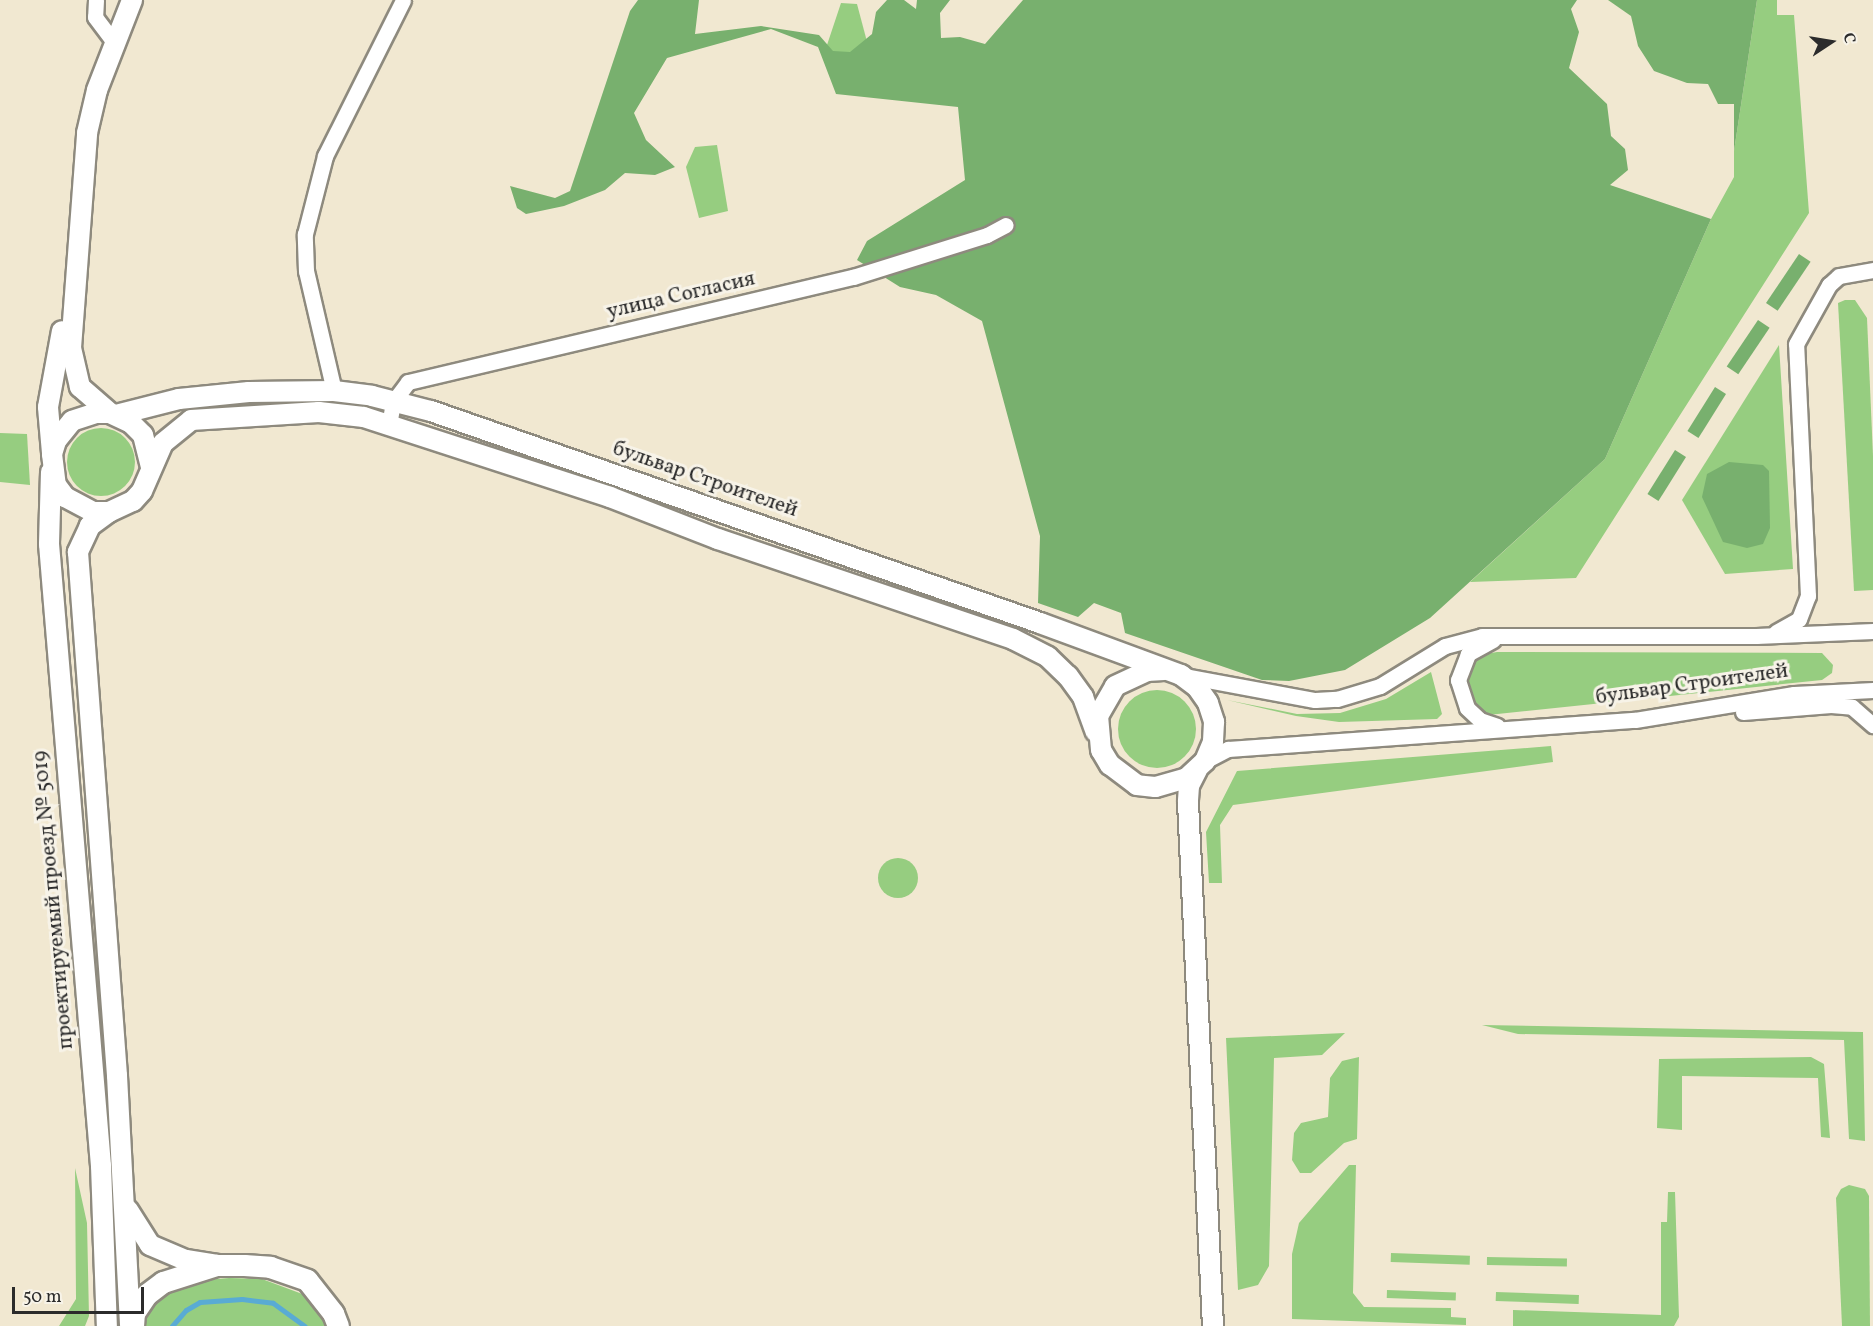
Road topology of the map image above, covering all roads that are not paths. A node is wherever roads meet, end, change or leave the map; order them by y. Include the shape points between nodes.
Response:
1 (96, 0) edge
2 (132, 0) edge
3 (403, 0) edge
4 (116, 45) junction
5 (1006, 225) dead end
6 (78, 242) junction
7 (1873, 270) edge
8 (334, 391) junction
9 (393, 402) junction
10 (113, 414) junction
11 (389, 425) junction
12 (52, 462) junction
13 (150, 467) junction
14 (109, 512) junction
15 (1873, 631) edge
16 (1516, 635) junction
17 (1756, 636) junction
18 (1172, 673) junction
19 (1873, 690) edge
20 (1662, 716) junction
21 (1873, 725) edge
22 (1518, 730) junction
23 (1097, 733) junction
24 (1201, 765) junction
25 (123, 1197) junction
26 (216, 1265) junction
27 (105, 1326) edge
28 (132, 1326) edge
29 (338, 1326) edge
30 (1213, 1326) edge

1 - 4 street via 95,17
2 - 4 street
3 - 8 street via 325,156 305,234 306,271 329,355
4 - 6 street via 97,90 87,133
5 - 9 street, улица Согласия via 987,235 853,277 408,382
6 - 10 street via 71,363 80,387
6 - 12 street, проектируемый проезд № 5019 via 48,407
7 - 17 street via 1839,276 1823,294 1796,344 1808,596 1805,610 1790,627
8 - 9 street, бульвар Строителей
8 - 10 street, бульвар Строителей via 195,396
9 - 11 street
9 - 18 street, бульвар Строителей via 880,566
10 - 12 street, бульвар Строителей via 96,412 72,422 56,441
10 - 13 street via 142,435
11 - 13 street, бульвар Строителей via 364,417 319,412 214,416 181,426 163,443
11 - 23 street, бульвар Строителей via 610,497 718,539 1033,648 1068,676 1083,697
12 - 14 street via 56,484 72,502 93,512
12 - 27 street, проектируемый проезд № 5019 via 49,544 101,1166
13 - 14 street, бульвар Строителей via 142,491 122,508
14 - 25 street via 90,526 78,552
15 - 17 street, бульвар Строителей
16 - 17 street, бульвар Строителей
16 - 18 street, бульвар Строителей via 1482,636 1445,646 1392,681 1337,699 1294,698
16 - 22 street, бульвар Строителей via 1474,648 1463,662 1458,680 1462,700 1473,715 1488,724
18 - 23 street, бульвар Строителей via 1138,673 1115,686 1098,716
18 - 24 street, бульвар Строителей via 1197,687 1214,722 1213,742
19 - 20 street, бульвар Строителей via 1794,694
20 - 21 street via 1831,705 1852,707
20 - 22 street, бульвар Строителей
22 - 24 street, бульвар Строителей via 1461,730 1228,749
23 - 24 street, бульвар Строителей via 1110,765 1137,785 1172,785
24 - 30 street via 1189,786 1188,802
25 - 26 street via 130,1217 150,1245 186,1260
25 - 28 street
26 - 28 main road via 164,1282 147,1294 134,1313
26 - 29 main road via 270,1267 298,1276 321,1296

